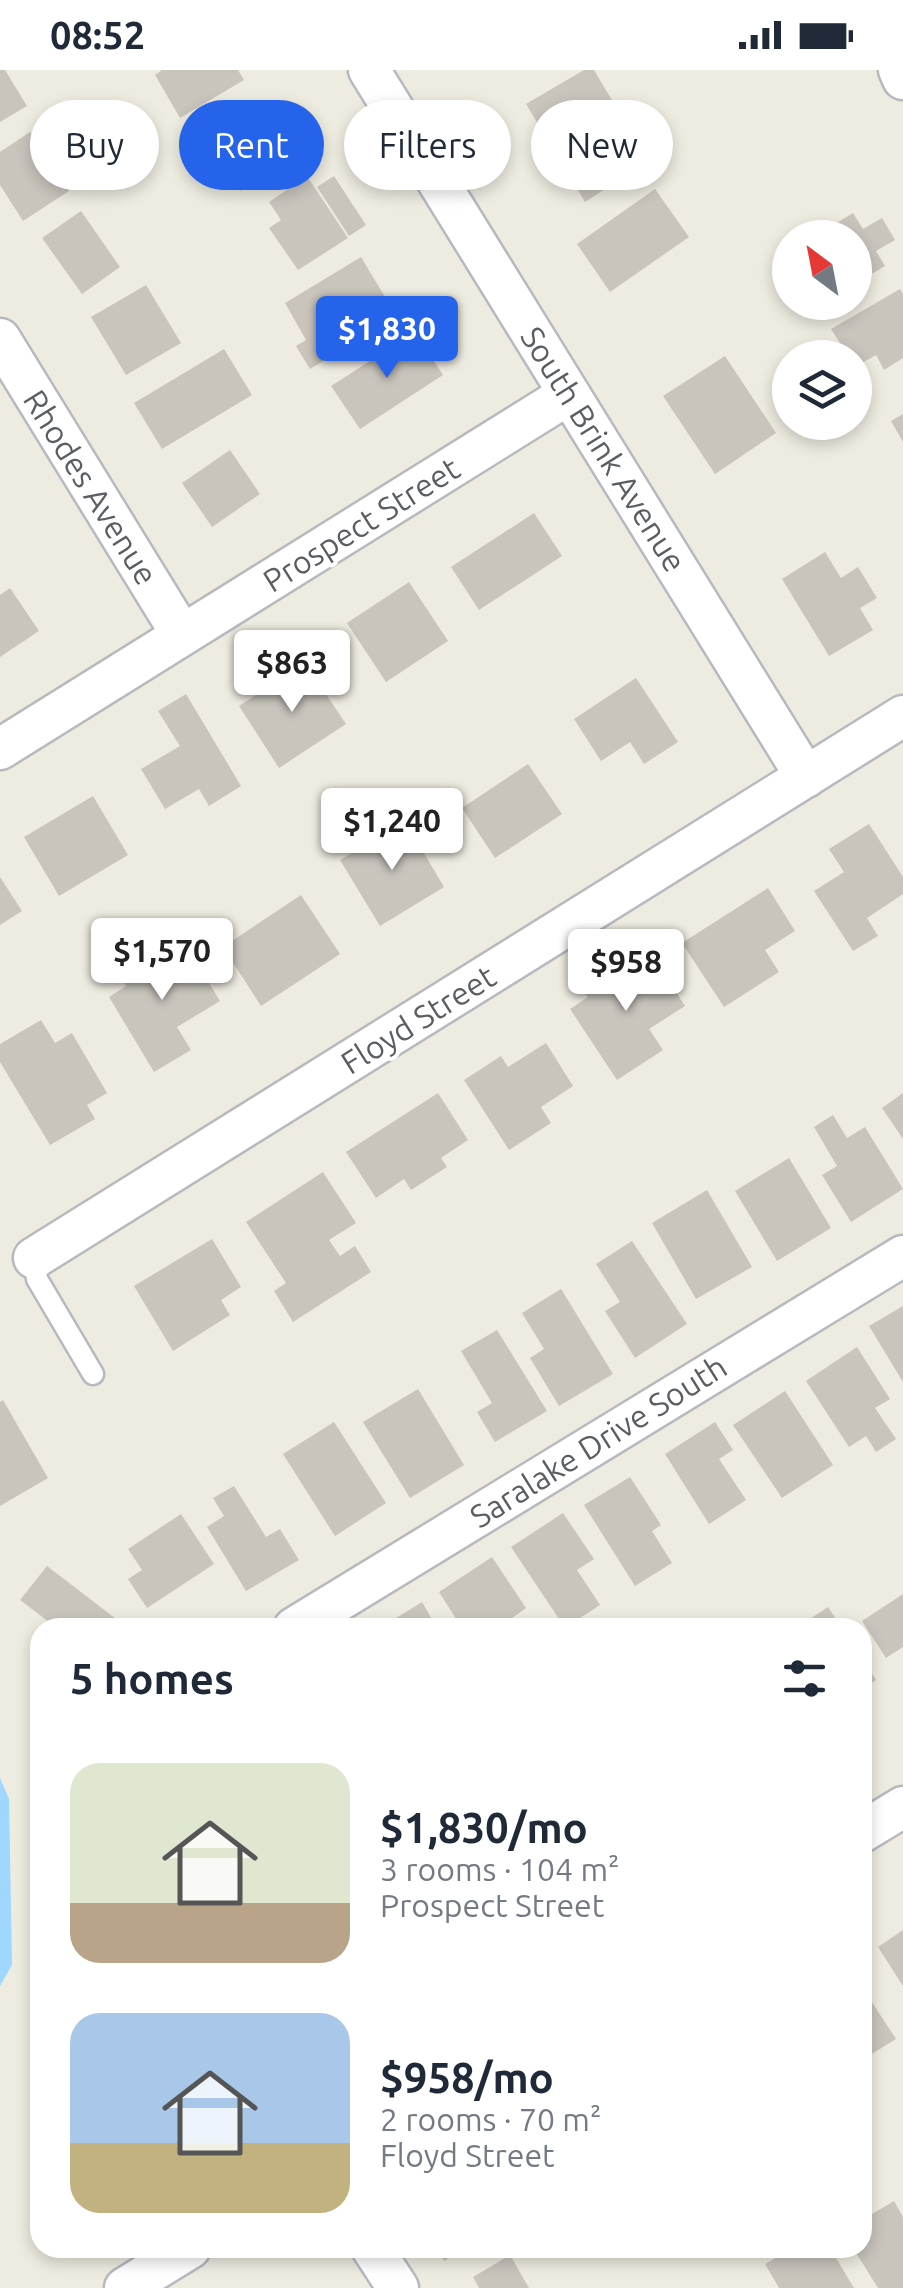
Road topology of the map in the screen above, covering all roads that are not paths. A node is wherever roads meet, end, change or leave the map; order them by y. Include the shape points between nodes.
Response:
1 (369, 70) edge
2 (899, 70) edge
3 (903, 78) edge
4 (0, 339) edge
5 (569, 394) junction
6 (182, 635) junction
7 (903, 716) edge
8 (0, 749) edge
9 (806, 777) junction
10 (903, 1256) edge
11 (34, 1258) joint
12 (93, 1374) dead end
13 (310, 1618) edge
14 (903, 1807) edge
15 (872, 1826) edge
16 (174, 2258) edge
17 (378, 2258) edge
18 (125, 2288) edge
19 (398, 2288) edge

1 - 5 street, South Brink Avenue
2 - 3 street
4 - 6 street, Rhodes Avenue
5 - 6 street, Prospect Street
5 - 9 street, South Brink Avenue
6 - 8 street, Prospect Street
7 - 9 street, Floyd Street
9 - 11 street, Floyd Street
10 - 13 street, Saralake Drive South
11 - 12 lane via 36,1279
14 - 15 street
16 - 18 street
17 - 19 street

